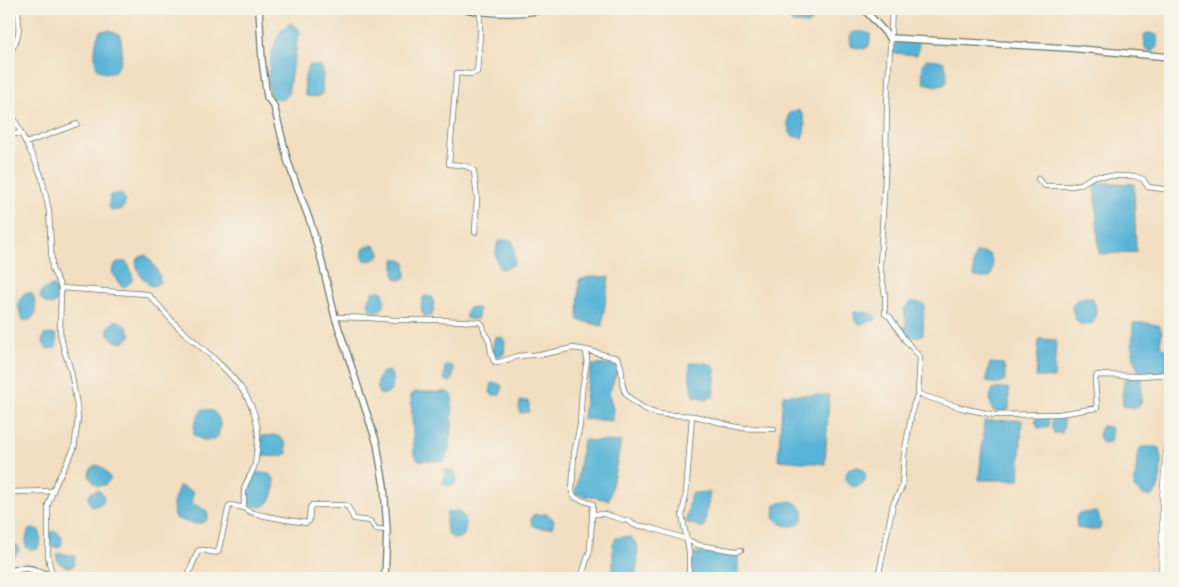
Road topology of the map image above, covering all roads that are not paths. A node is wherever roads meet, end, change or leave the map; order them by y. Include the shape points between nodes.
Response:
1 (18, 9) edge
2 (259, 9) edge
3 (464, 9) edge
4 (549, 9) edge
5 (864, 9) edge
6 (892, 9) edge
7 (480, 12) junction
8 (890, 38) junction
9 (9, 53) edge
10 (1170, 57) edge
11 (9, 99) edge
12 (77, 124) dead end
13 (21, 133) junction
14 (9, 134) edge
15 (26, 143) junction
16 (1038, 179) dead end
17 (1170, 190) edge
18 (475, 232) dead end
19 (60, 288) junction
20 (335, 317) junction
21 (586, 350) junction
22 (1170, 374) edge
23 (918, 394) junction
24 (692, 416) junction
25 (1170, 426) edge
26 (774, 428) dead end
27 (1169, 458) edge
28 (52, 491) junction
29 (9, 492) edge
30 (244, 508) junction
31 (592, 514) junction
32 (387, 530) junction
33 (686, 539) junction
34 (741, 550) dead end
35 (9, 572) edge
36 (54, 578) edge
37 (187, 578) edge
38 (385, 578) edge
39 (581, 578) edge
40 (687, 578) edge
41 (878, 578) edge
42 (1163, 578) edge

1 - 9 street via 19,34
2 - 20 street via 267,97 274,106 288,162 311,224
3 - 7 street
4 - 7 street
5 - 8 street
6 - 8 street
7 - 18 street via 477,72 457,73 448,164 470,166 474,171 477,198
8 - 10 street
8 - 23 street via 880,266 885,314 890,316 920,357
11 - 13 street
12 - 15 street
13 - 14 street
13 - 15 street
15 - 19 street via 42,178 49,211 52,268
16 - 17 street via 1045,186 1072,186 1094,176 1134,176 1143,179 1148,188
19 - 28 street via 60,332 71,371 78,419 74,449
19 - 30 street via 148,294 230,375 247,398 257,421 258,447 243,494
20 - 21 street via 480,322 488,338 492,358 497,363 518,356 567,349
20 - 32 street via 377,444
21 - 24 street via 620,361 622,386 634,403 664,415
21 - 31 street via 572,492 576,498 593,504
22 - 23 street via 1098,375 1095,380 1098,408 1059,414 986,413
23 - 41 street via 904,455 902,487 893,504
24 - 26 street via 742,428
24 - 33 street via 682,515
25 - 27 highway
27 - 42 highway via 1164,494
28 - 29 street
28 - 36 street via 48,505 48,555
30 - 32 street via 261,515 306,523 312,505 344,505 354,519 370,521 376,529
30 - 37 street via 228,506 218,552 200,549
31 - 33 street via 604,514
31 - 39 street via 590,550
32 - 38 street
33 - 34 street via 698,545
33 - 40 street via 689,552
35 - 36 street via 30,568

